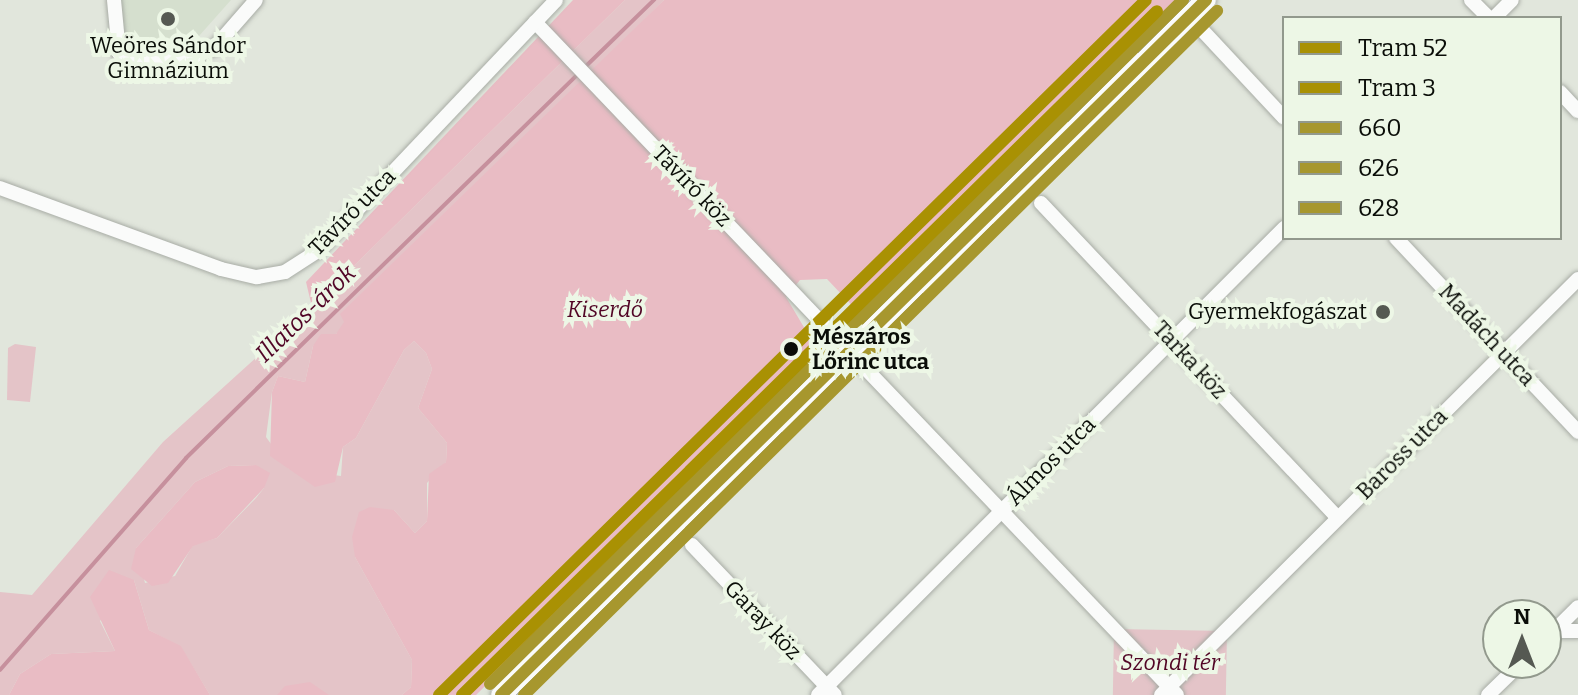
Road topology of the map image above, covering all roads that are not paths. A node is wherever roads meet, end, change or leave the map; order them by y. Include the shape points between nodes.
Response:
1 (114, 0) edge
2 (256, 0) edge
3 (556, 0) edge
4 (1206, 0) edge
5 (1471, 0) edge
6 (1512, 0) edge
7 (1189, 16) junction
8 (1489, 16) edge
9 (1493, 16) edge
10 (535, 22) junction
11 (1562, 94) edge
12 (1578, 111) edge
13 (1282, 116) edge
14 (0, 188) edge
15 (1041, 203) dead end
16 (1282, 230) edge
17 (1398, 240) edge
18 (1578, 279) edge
19 (1171, 341) junction
20 (850, 349) junction
21 (1504, 353) junction
22 (1578, 432) edge
23 (1003, 509) junction
24 (1338, 518) junction
25 (692, 545) dead end
26 (1578, 607) edge
27 (1562, 623) edge
28 (1504, 679) edge
29 (826, 692) edge
30 (1169, 692) edge
31 (501, 695) edge
32 (1488, 695) edge

1 - 2 street via 119,53 184,61 215,47
3 - 10 street, Távíró utca
4 - 7 main road
5 - 8 street
6 - 9 street
7 - 13 street
7 - 20 main road
10 - 14 street, Távíró utca via 319,250 285,272 257,277 221,269
10 - 20 street, Távíró köz
11 - 12 street
15 - 19 street, Tarka köz
16 - 19 street, Álmos utca
17 - 21 street, Madách utca
18 - 21 street, Baross utca
19 - 23 street, Álmos utca
19 - 24 street, Tarka köz
20 - 23 street
20 - 31 main road
21 - 22 street, Madách utca
21 - 24 street, Baross utca
23 - 29 street, Álmos utca
23 - 30 street
24 - 30 street, Baross utca
25 - 29 street, Garay köz
26 - 27 street
28 - 32 street

